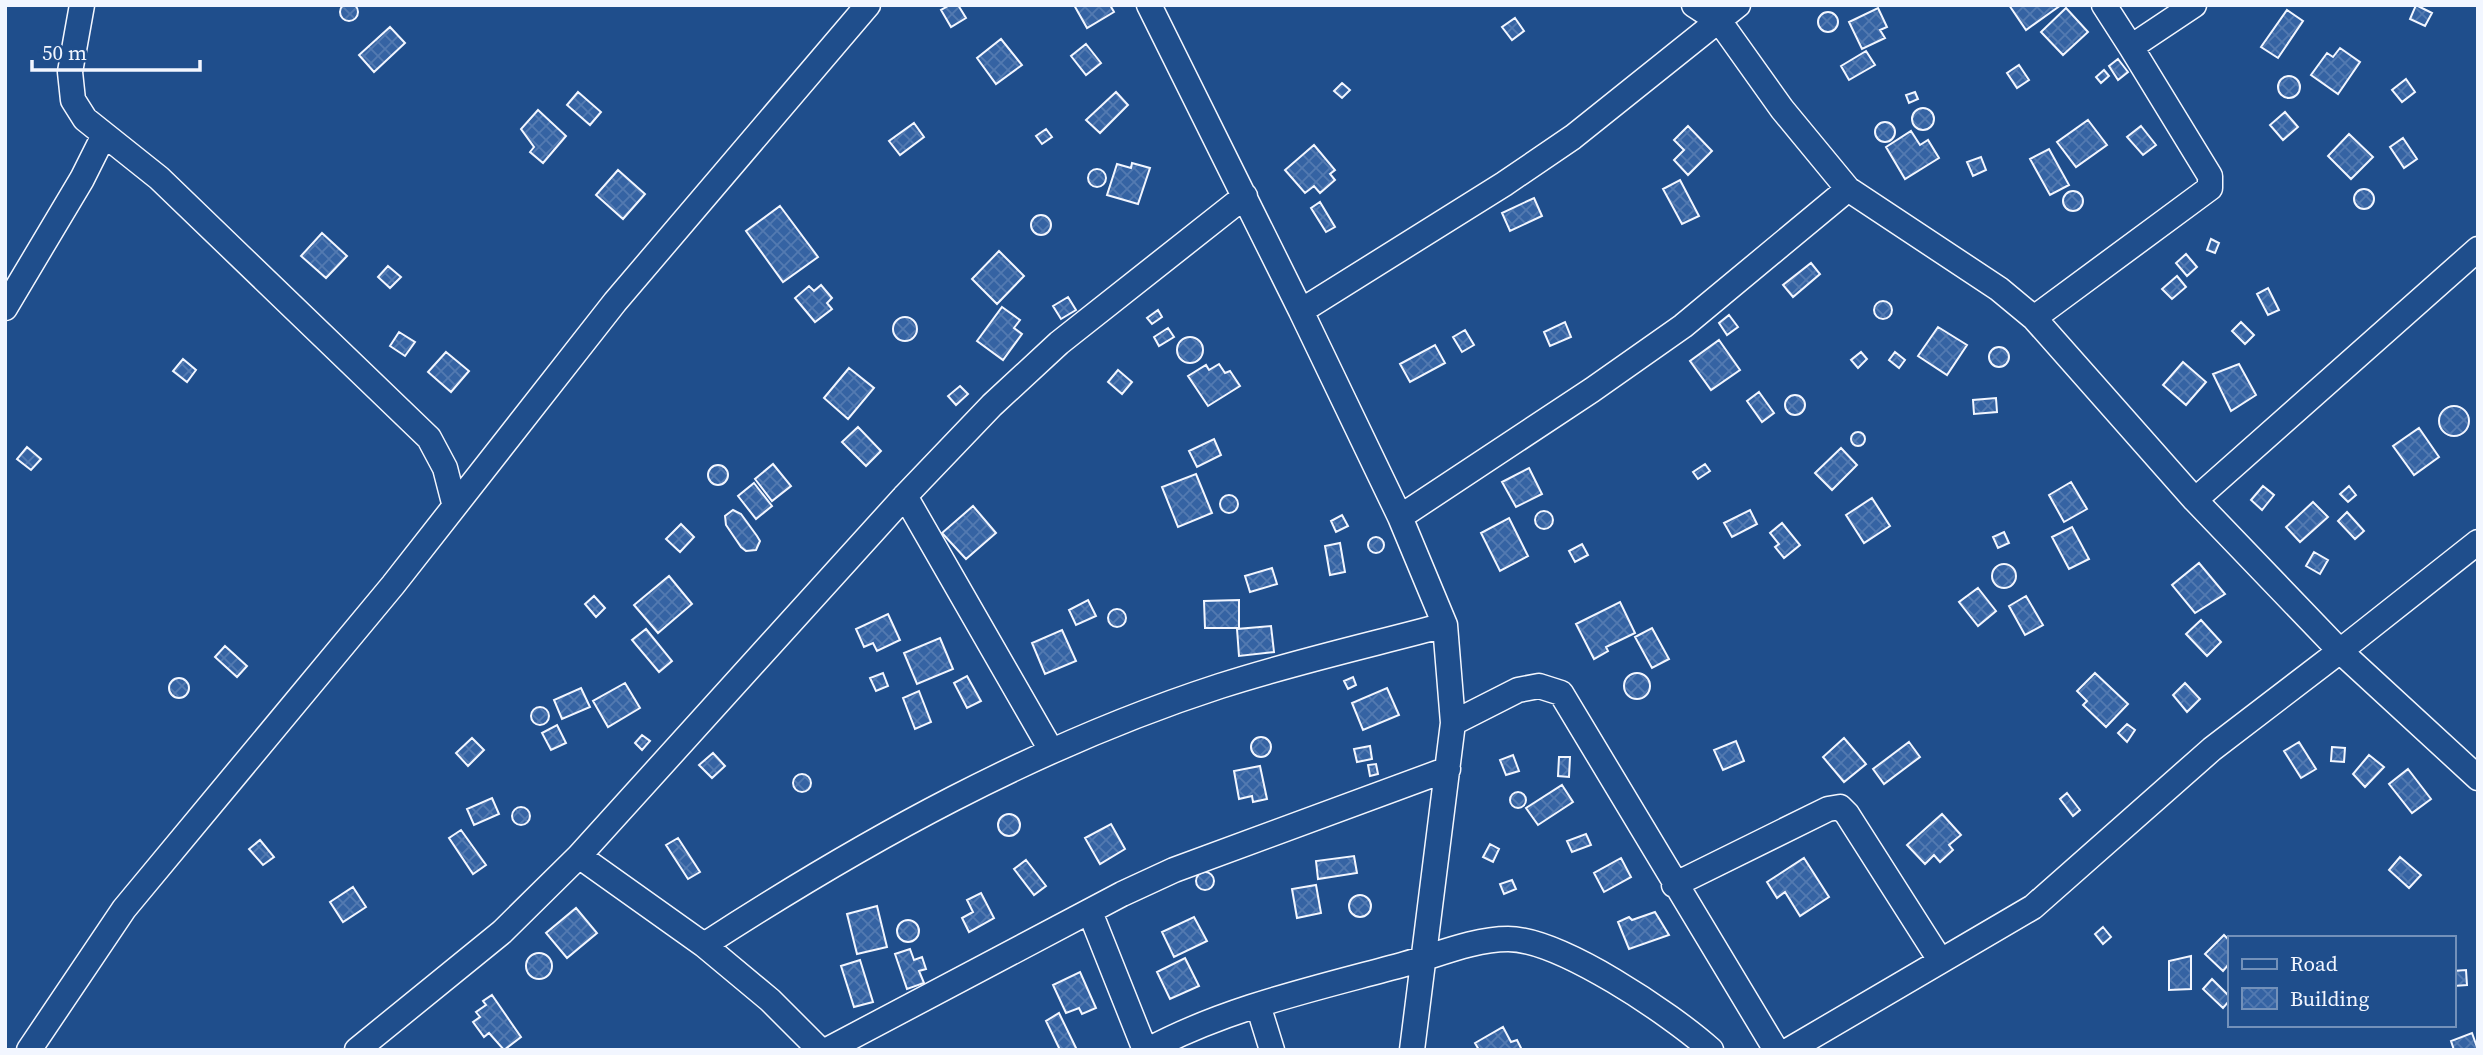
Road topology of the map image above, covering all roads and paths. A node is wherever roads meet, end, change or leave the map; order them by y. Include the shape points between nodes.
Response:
1 (82, 5) edge
2 (868, 5) edge
3 (1149, 5) edge
4 (1694, 5) edge
5 (1738, 5) edge
6 (2104, 5) edge
7 (2194, 5) edge
8 (1720, 22) junction
9 (2132, 47) junction
10 (104, 135) junction
11 (1848, 189) junction
12 (1245, 196) junction
13 (2478, 250) edge
14 (5, 308) edge
15 (1301, 311) junction
16 (2034, 318) junction
17 (905, 496) junction
18 (2195, 500) junction
19 (454, 503) junction
20 (1400, 517) junction
21 (2478, 542) edge
22 (1445, 625) junction
23 (2340, 650) junction
24 (1453, 723) junction
25 (1051, 750) junction
26 (1448, 769) junction
27 (2478, 778) edge
28 (579, 856) junction
29 (1674, 885) junction
30 (1090, 912) junction
31 (704, 945) junction
32 (1426, 959) junction
33 (1940, 960) junction
34 (1258, 1005) junction
35 (371, 1046) edge
36 (29, 1050) edge
37 (820, 1050) edge
38 (827, 1050) edge
39 (1147, 1050) edge
40 (1272, 1050) edge
41 (1412, 1050) edge
42 (1711, 1050) edge
43 (1776, 1050) edge
44 (1789, 1050) edge

1 - 10 street via 72,44 73,100 85,119
2 - 19 street via 615,302
3 - 12 street
4 - 8 street
5 - 8 street
6 - 9 street
7 - 9 street
8 - 11 street via 1782,109
8 - 15 street via 1573,137
9 - 16 street via 2210,176 2210,188
10 - 14 street
10 - 19 street via 159,178 429,438 445,468
11 - 16 street via 1999,289
11 - 20 street via 1683,326
12 - 15 street
12 - 17 street via 1059,343
13 - 18 street
15 - 20 street
16 - 18 street
17 - 25 street
17 - 28 street
18 - 23 street
19 - 36 street via 393,585 124,909
20 - 22 street
21 - 23 street
22 - 24 street
22 - 25 street via 1219,686
23 - 27 street
23 - 33 street via 2212,749 2049,895
24 - 26 street
24 - 29 street via 1518,690 1539,686 1561,693
25 - 31 street via 871,842
26 - 30 street via 1214,853
26 - 32 street
28 - 31 street
28 - 35 street via 502,932
29 - 33 street via 1840,807
29 - 43 street
30 - 38 street
30 - 39 street
31 - 37 street via 770,1000
32 - 34 street
32 - 41 street
32 - 42 street via 1508,939 1542,945 1580,961
33 - 44 street
34 - 39 street
34 - 40 street

